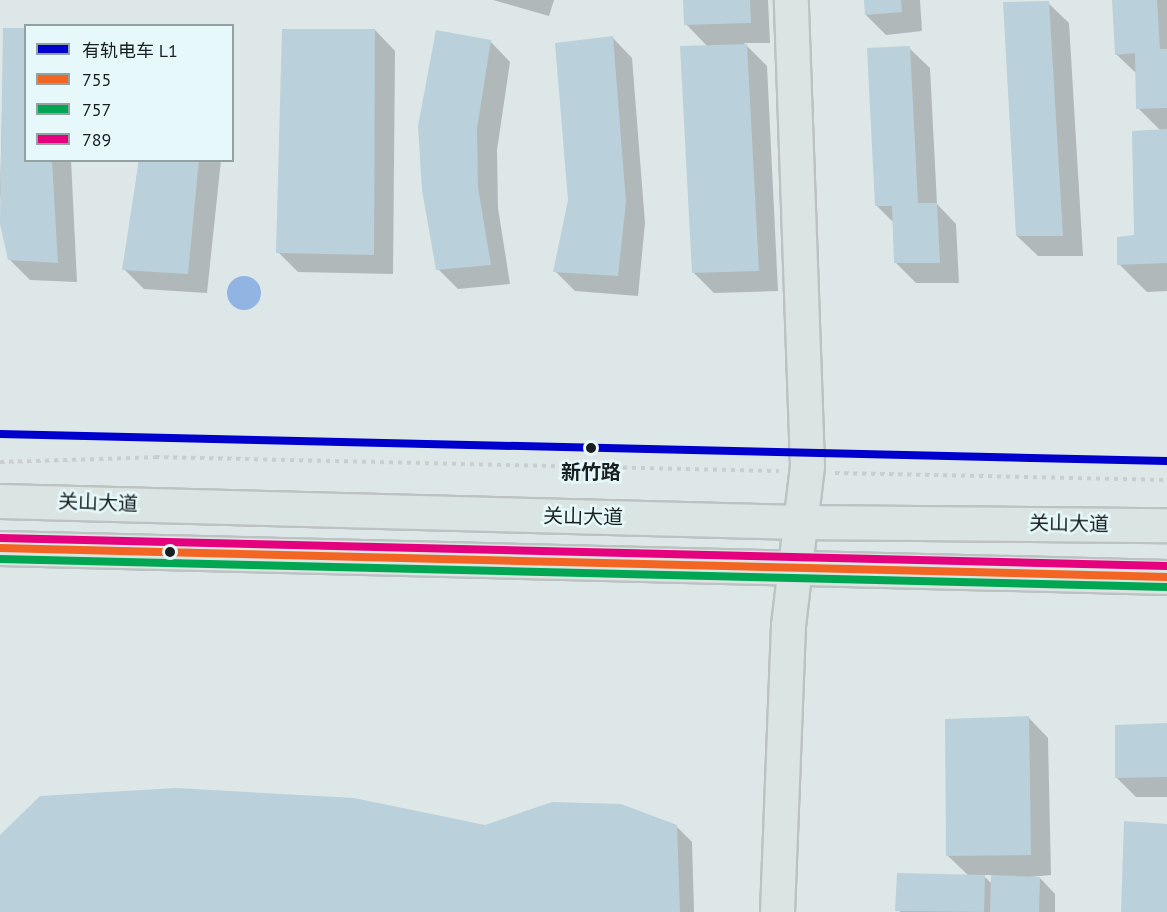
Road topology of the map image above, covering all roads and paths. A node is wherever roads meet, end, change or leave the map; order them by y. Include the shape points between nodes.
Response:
1 (791, 0) edge
2 (0, 462) edge
3 (806, 472) junction
4 (1167, 480) edge
5 (0, 501) edge
6 (799, 522) junction
7 (1167, 525) edge
8 (0, 548) edge
9 (796, 566) junction
10 (1167, 577) edge
11 (777, 912) edge

1 - 3 main road
2 - 3 path via 155,457
3 - 4 path
3 - 6 main road
5 - 6 main road, 关山大道
6 - 7 main road, 关山大道
6 - 9 main road
8 - 9 main road
9 - 10 main road
9 - 11 main road via 788,625

